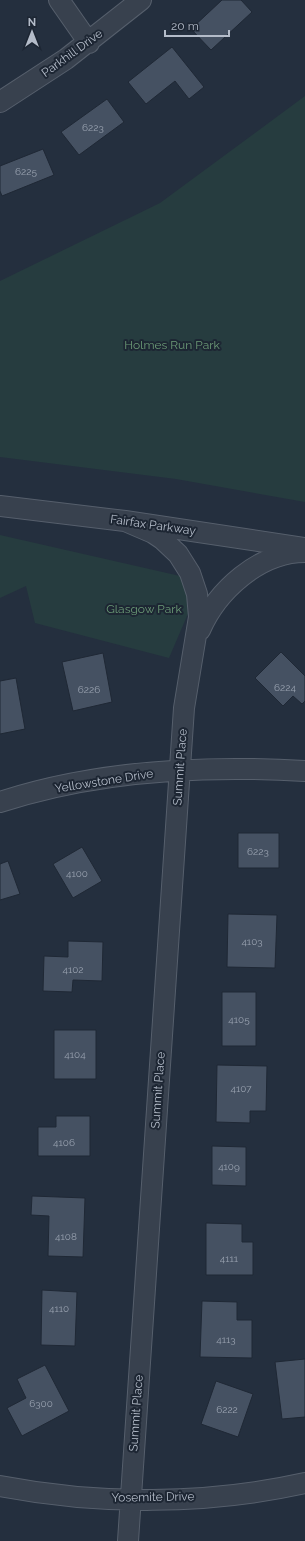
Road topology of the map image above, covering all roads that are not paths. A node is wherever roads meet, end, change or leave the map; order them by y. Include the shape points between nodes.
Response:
1 (59, 0) edge
2 (141, 0) edge
3 (89, 43) junction
4 (0, 102) edge
5 (0, 506) edge
6 (125, 521) junction
7 (305, 548) edge
8 (305, 552) edge
9 (196, 640) junction
10 (180, 770) junction
11 (305, 772) edge
12 (0, 802) edge
13 (305, 1483) edge
14 (0, 1486) edge
15 (130, 1499) junction
16 (128, 1541) edge

1 - 3 street
2 - 3 street, Parkhill Drive
3 - 4 street, Parkhill Drive
5 - 6 street, Fairfax Parkway
6 - 7 street, Fairfax Parkway
6 - 9 street, Summit Place via 162,539 178,554 190,573 197,594 200,617
8 - 9 street, Summit Place via 289,554 265,563 240,577 217,600 206,616
9 - 10 street, Summit Place via 184,708
10 - 11 street, Yellowstone Drive via 252,768
10 - 12 street, Yellowstone Drive via 86,782
10 - 15 street, Summit Place
13 - 15 street, Yosemite Drive via 241,1494 176,1499
14 - 15 street, Yosemite Drive
15 - 16 street, Summit Place

